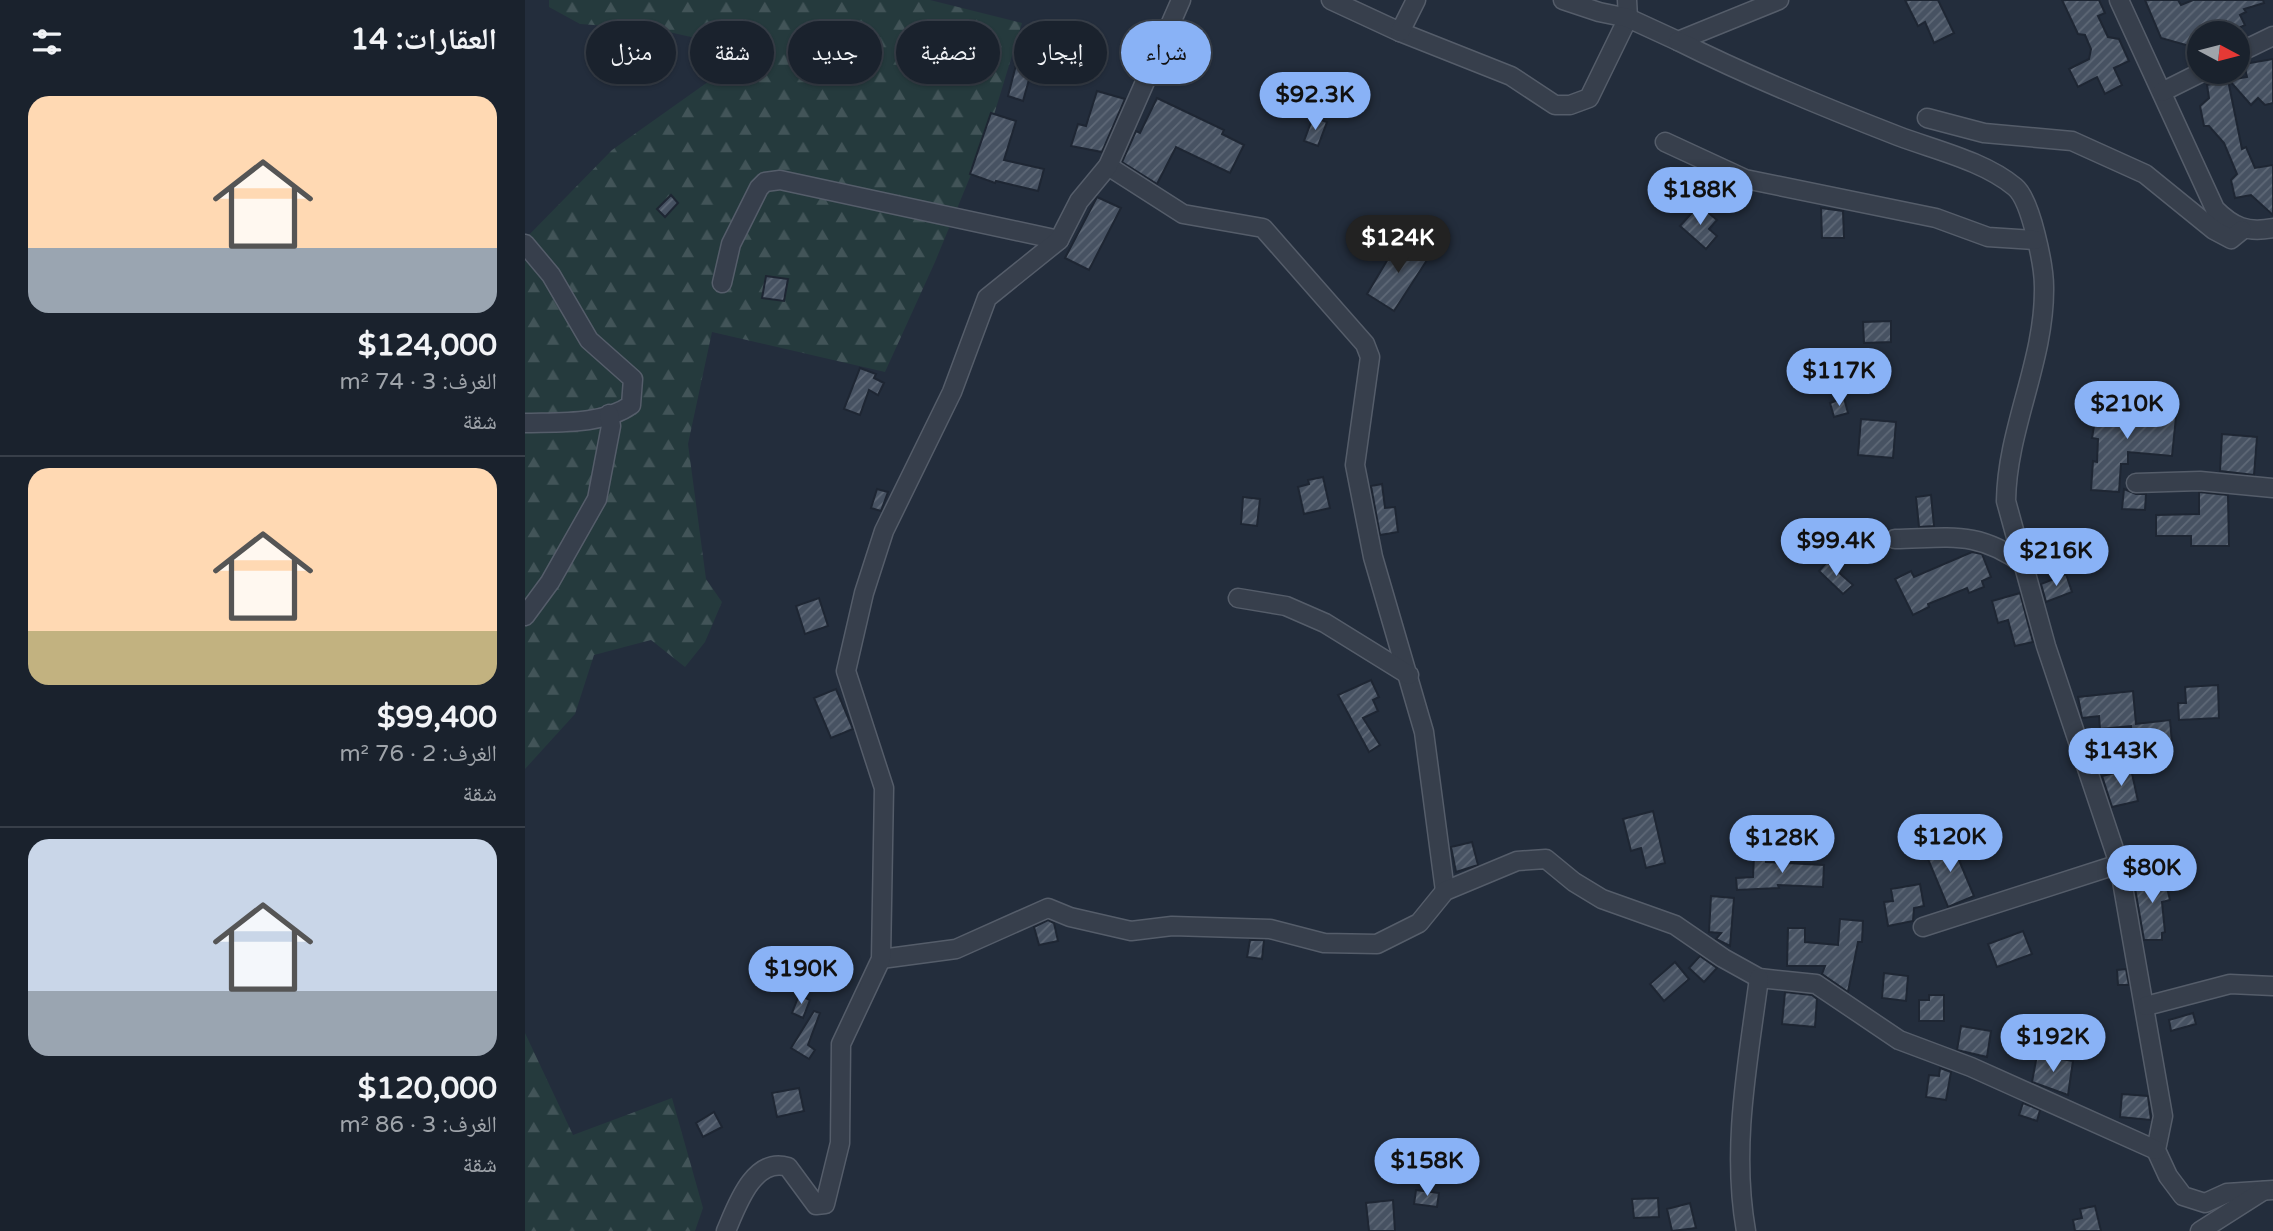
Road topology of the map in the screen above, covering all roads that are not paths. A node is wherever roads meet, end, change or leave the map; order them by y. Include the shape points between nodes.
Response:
1 (1181, 0) edge
2 (1332, 0) edge
3 (1416, 0) edge
4 (1563, 0) edge
5 (1779, 0) edge
6 (2119, 0) edge
7 (1627, 9) edge
8 (1400, 32) junction
9 (2273, 36) edge
10 (1678, 41) junction
11 (2251, 47) edge
12 (2187, 80) edge
13 (2162, 92) junction
14 (1927, 118) dead end
15 (1665, 142) dead end
16 (1108, 166) junction
17 (2273, 228) edge
18 (2242, 229) junction
19 (1059, 240) junction
20 (2035, 240) junction
21 (525, 244) edge
22 (722, 283) dead end
23 (609, 414) junction
24 (525, 423) edge
25 (2136, 483) dead end
26 (2273, 488) edge
27 (1895, 539) dead end
28 (2025, 565) junction
29 (1238, 598) dead end
30 (525, 616) edge
31 (1409, 675) junction
32 (2119, 864) junction
33 (1445, 891) junction
34 (1923, 927) dead end
35 (881, 959) junction
36 (1759, 978) junction
37 (2273, 986) edge
38 (2146, 1006) junction
39 (2156, 1150) junction
40 (2268, 1191) edge
41 (726, 1231) edge
42 (1746, 1231) edge
43 (2200, 1231) edge

1 - 16 street
2 - 8 street
3 - 8 street
4 - 7 street via 1599,12
5 - 10 street
6 - 13 street
7 - 8 street via 1589,98 1570,105 1555,105 1511,76
7 - 10 street
9 - 11 street
10 - 20 street via 1798,97 1979,167 2017,187 2030,211
12 - 13 street
13 - 18 street via 2215,209
14 - 18 street via 1984,132 2072,141 2145,173 2231,239
15 - 20 street via 1745,179 1936,218 1988,237
16 - 19 street via 1079,201
16 - 31 street via 1183,214 1263,228 1366,344 1370,357 1355,465 1373,557
17 - 18 street
19 - 22 street via 780,180 759,188 731,244
19 - 35 street via 987,298 952,392 884,531 863,593 846,671 884,788
20 - 28 street via 2045,285 2042,338 2006,476 2006,501
21 - 23 street via 551,275 589,340 633,379 631,405
23 - 24 street via 583,421
23 - 30 street via 611,426 597,499
25 - 26 street via 2200,481
27 - 28 street via 1962,536 2005,551
28 - 32 street via 2046,646
29 - 31 street via 1286,606 1325,622
31 - 33 street via 1424,732
32 - 34 street
32 - 38 street
33 - 35 street via 1419,923 1377,944 1324,943 1269,929 1172,926 1132,931 1048,908 956,949
33 - 36 street via 1517,861 1546,859 1602,899 1675,925
35 - 41 street via 841,1044 840,1143 825,1203 816,1205 788,1167 763,1170 744,1189
36 - 39 street via 1816,984 1899,1040 1971,1067
36 - 42 street via 1741,1121 1740,1200
37 - 38 street via 2230,985
38 - 39 street via 2163,1116
39 - 40 street via 2183,1196 2206,1203 2227,1193
40 - 43 street

